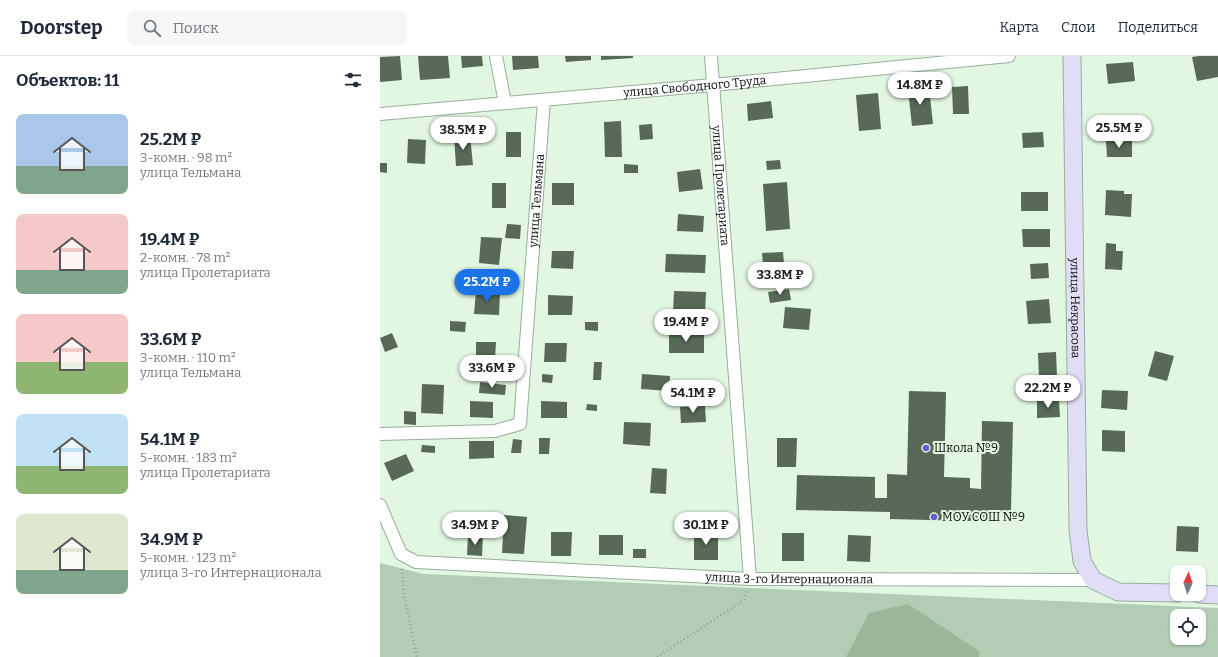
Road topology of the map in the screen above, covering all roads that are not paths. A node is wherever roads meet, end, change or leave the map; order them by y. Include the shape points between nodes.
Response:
1 (496, 56) edge
2 (711, 56) edge
3 (1009, 56) edge
4 (1072, 56) edge
5 (713, 85) junction
6 (544, 100) junction
7 (505, 103) junction
8 (380, 114) edge
9 (380, 434) edge
10 (380, 505) edge
11 (750, 579) junction
12 (1093, 580) junction
13 (1170, 593) edge
14 (1206, 594) edge
15 (1218, 595) edge

1 - 7 street
2 - 5 street, улица Пролетариата
3 - 5 street, улица Свободного Труда
4 - 12 street, улица Некрасова via 1078,530 1082,560
5 - 6 street, улица Свободного Труда
5 - 11 street, улица Пролетариата
6 - 7 street, улица Свободного Труда
6 - 9 street, улица Тельмана via 520,424 495,431
7 - 8 street, улица Свободного Труда
10 - 11 street, улица 3-го Интернационала via 401,554 416,562
11 - 12 street, улица 3-го Интернационала
12 - 13 street, улица 3-го Интернационала via 1118,592
14 - 15 street

